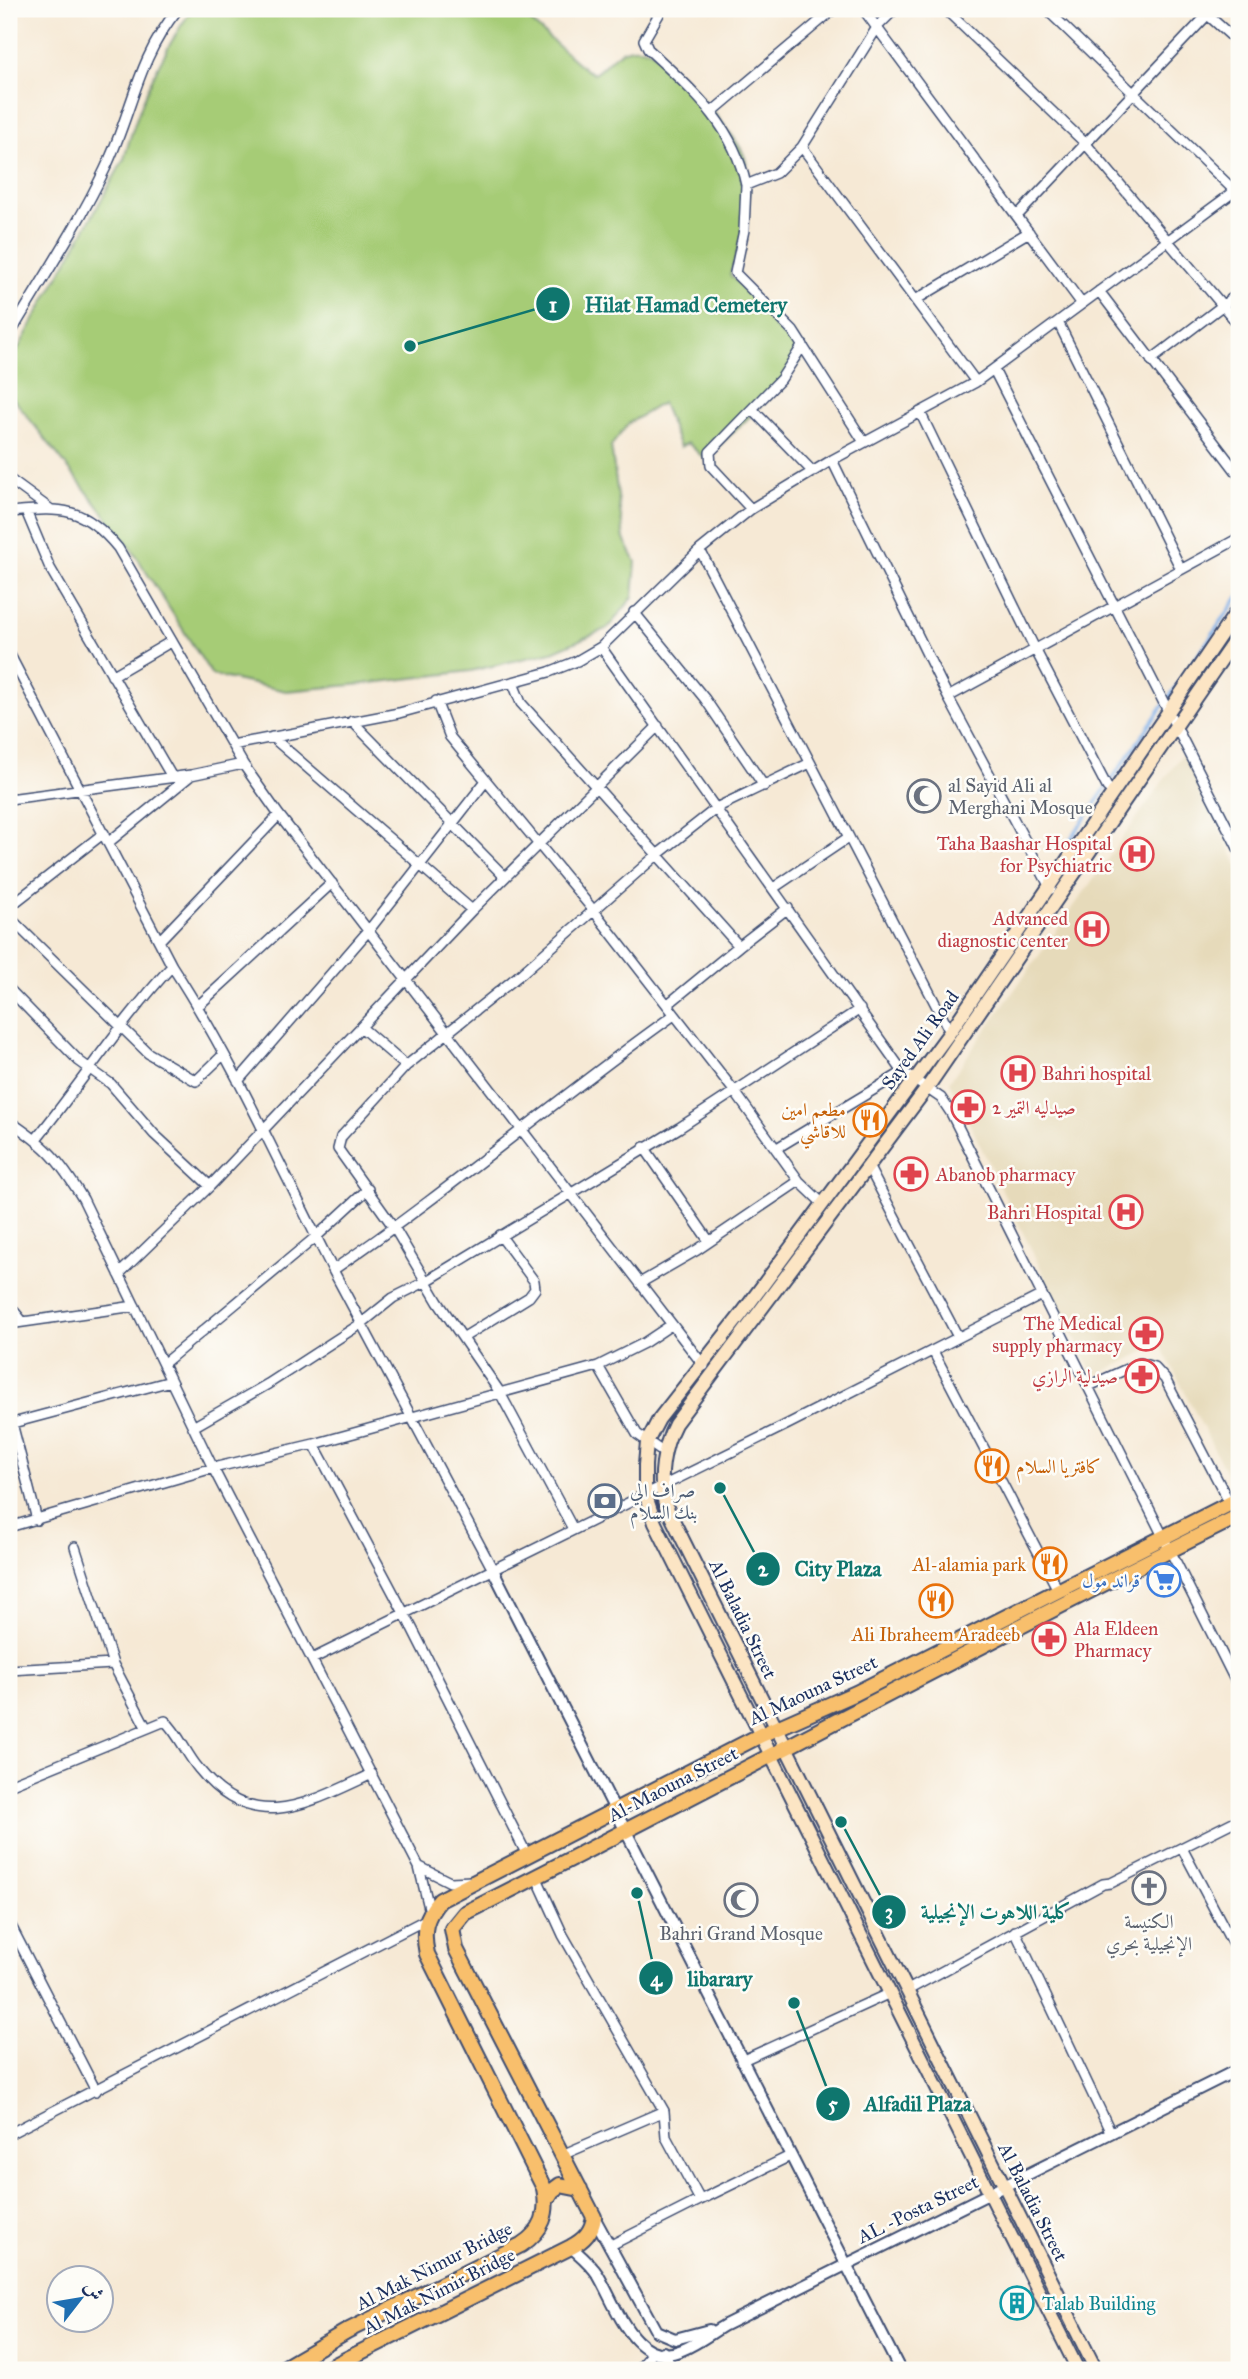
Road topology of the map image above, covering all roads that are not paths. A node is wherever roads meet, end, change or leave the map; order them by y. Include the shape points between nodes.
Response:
1 (178, 9) edge
2 (662, 9) edge
3 (834, 9) edge
4 (863, 9) edge
5 (895, 9) edge
6 (945, 9) edge
7 (1046, 9) edge
8 (1207, 11) edge
9 (878, 26) junction
10 (1239, 43) edge
11 (1132, 93) junction
12 (713, 111) junction
13 (1085, 144) junction
14 (802, 147) junction
15 (746, 185) junction
16 (1237, 193) edge
17 (1017, 216) junction
18 (1029, 232) junction
19 (1167, 240) junction
20 (1099, 291) junction
21 (1239, 293) edge
22 (918, 299) junction
23 (1082, 304) junction
24 (1225, 305) junction
25 (1058, 322) junction
26 (1239, 325) edge
27 (9, 336) edge
28 (803, 345) junction
29 (1151, 360) junction
30 (994, 370) junction
31 (976, 382) junction
32 (751, 409) junction
33 (920, 412) junction
34 (864, 442) junction
35 (832, 460) junction
36 (813, 472) junction
37 (1239, 475) edge
38 (9, 479) edge
39 (50, 509) junction
40 (751, 509) junction
41 (26, 511) junction
42 (9, 512) edge
43 (1239, 538) edge
44 (700, 550) junction
45 (1181, 569) junction
46 (1112, 606) junction
47 (1239, 608) edge
48 (634, 612) junction
49 (1239, 634) edge
50 (172, 641) junction
51 (601, 647) junction
52 (1034, 649) junction
53 (1229, 649) junction
54 (9, 653) edge
55 (1239, 669) edge
56 (112, 676) junction
57 (513, 683) junction
58 (948, 697) junction
59 (436, 701) junction
60 (1169, 712) junction
61 (352, 721) junction
62 (1177, 724) junction
63 (658, 726) junction
64 (272, 737) junction
65 (232, 745) junction
66 (243, 764) junction
67 (808, 764) junction
68 (191, 775) junction
69 (172, 777) junction
70 (485, 782) junction
71 (764, 786) junction
72 (82, 789) junction
73 (598, 789) junction
74 (1114, 793) junction
75 (9, 799) edge
76 (718, 807) junction
77 (279, 815) junction
78 (452, 823) junction
79 (849, 837) junction
80 (106, 838) junction
81 (539, 845) junction
82 (1239, 850) edge
83 (657, 855) junction
84 (419, 863) junction
85 (505, 877) junction
86 (332, 883) junction
87 (775, 887) junction
88 (1054, 892) junction
89 (9, 907) edge
90 (788, 908) junction
91 (472, 910) junction
92 (594, 911) junction
93 (9, 917) edge
94 (369, 929) junction
95 (159, 941) junction
96 (739, 946) junction
97 (172, 966) junction
98 (407, 980) junction
99 (9, 989) edge
100 (667, 1005) junction
101 (198, 1006) junction
102 (860, 1009) junction
103 (674, 1015) junction
104 (120, 1027) junction
105 (362, 1028) junction
106 (446, 1032) junction
107 (950, 1032) junction
108 (224, 1054) junction
109 (406, 1066) junction
110 (92, 1069) junction
111 (903, 1072) junction
112 (238, 1081) junction
113 (914, 1081) junction
114 (927, 1088) junction
115 (735, 1091) junction
116 (9, 1121) edge
117 (263, 1130) junction
118 (520, 1132) junction
119 (36, 1139) junction
120 (644, 1147) junction
121 (777, 1148) junction
122 (868, 1166) junction
123 (799, 1181) junction
124 (210, 1186) junction
125 (368, 1189) junction
126 (570, 1191) junction
127 (822, 1203) junction
128 (395, 1228) junction
129 (500, 1235) junction
130 (317, 1236) junction
131 (709, 1241) junction
132 (333, 1270) junction
133 (119, 1274) junction
134 (425, 1282) junction
135 (640, 1283) junction
136 (1042, 1295) junction
137 (9, 1305) edge
138 (135, 1306) junction
139 (23, 1322) junction
140 (362, 1323) junction
141 (9, 1324) edge
142 (671, 1325) junction
143 (464, 1337) junction
144 (958, 1337) junction
145 (933, 1351) junction
146 (163, 1364) junction
147 (598, 1366) junction
148 (707, 1369) junction
149 (171, 1381) junction
150 (1088, 1386) junction
151 (499, 1391) junction
152 (413, 1417) junction
153 (10, 1424) edge
154 (193, 1427) junction
155 (647, 1442) junction
156 (314, 1444) junction
157 (664, 1453) junction
158 (213, 1468) junction
159 (663, 1484) junction
160 (645, 1493) junction
161 (1236, 1514) edge
162 (37, 1520) junction
163 (9, 1527) edge
164 (573, 1529) junction
165 (1166, 1544) junction
166 (75, 1547) dead end
167 (492, 1568) junction
168 (1058, 1590) junction
169 (403, 1615) junction
170 (734, 1643) junction
171 (721, 1649) junction
172 (312, 1659) junction
173 (113, 1664) junction
174 (9, 1670) edge
175 (1239, 1688) edge
176 (146, 1727) junction
177 (776, 1730) junction
178 (761, 1735) junction
179 (785, 1748) junction
180 (771, 1755) junction
181 (372, 1774) junction
182 (9, 1785) edge
183 (614, 1812) junction
184 (1239, 1819) edge
185 (624, 1832) junction
186 (1182, 1848) junction
187 (527, 1855) junction
188 (419, 1867) junction
189 (536, 1877) junction
190 (477, 1881) junction
191 (428, 1915) junction
192 (9, 1923) edge
193 (1015, 1931) junction
194 (1239, 1956) edge
195 (906, 1991) junction
196 (890, 1993) junction
197 (741, 2061) junction
198 (1239, 2069) edge
199 (96, 2091) junction
200 (664, 2110) junction
201 (1111, 2133) junction
202 (9, 2134) edge
203 (562, 2155) junction
204 (790, 2156) junction
205 (1004, 2186) junction
206 (580, 2189) junction
207 (989, 2193) junction
208 (547, 2199) junction
209 (700, 2200) junction
210 (594, 2217) junction
211 (609, 2246) junction
212 (571, 2247) junction
213 (846, 2265) junction
214 (725, 2325) junction
215 (658, 2352) junction
216 (1094, 2366) edge
217 (1077, 2369) edge
218 (280, 2370) edge
219 (325, 2370) edge
220 (638, 2370) edge
221 (672, 2370) edge
222 (900, 2370) edge

1 - 27 street via 159,32 144,63 104,172
2 - 12 street via 644,40 648,49
3 - 12 street
4 - 9 street
5 - 9 street
6 - 13 street
7 - 11 street
8 - 10 street
8 - 11 street
9 - 14 street
9 - 17 street
11 - 13 street
11 - 16 street
12 - 15 street via 733,144
13 - 17 street
13 - 19 street
14 - 15 street via 776,173
14 - 22 street
15 - 28 street via 744,230 735,273
16 - 19 street
17 - 18 street
18 - 22 street
18 - 23 street
19 - 20 street
19 - 24 street
20 - 23 street
20 - 29 street
21 - 24 street
22 - 31 street
23 - 25 street
24 - 26 street
24 - 29 street
25 - 30 street
25 - 45 street
28 - 32 street via 780,379
28 - 34 street
29 - 37 street
30 - 31 street
30 - 46 street
31 - 33 street
32 - 36 street
32 - 40 street via 710,452 709,459
33 - 34 street
33 - 52 street
34 - 35 street
35 - 36 street
35 - 58 street
36 - 40 street
38 - 39 street
39 - 41 street
39 - 50 street via 80,513 105,531
40 - 44 street
41 - 42 street
41 - 56 street via 41,551
43 - 45 street
44 - 48 street
44 - 67 street
45 - 46 street
46 - 52 street
46 - 60 street
47 - 60 main road, Sayed Ali Road
48 - 51 street
48 - 71 street via 705,699
49 - 53 main road, Sayed Ali Road
50 - 56 street
50 - 65 street
51 - 57 street via 578,661
51 - 63 street
52 - 58 street
52 - 74 street
53 - 55 street
53 - 62 main road, Sayed Ali Road
54 - 72 street
56 - 69 street
57 - 59 street
57 - 73 street via 521,703
58 - 88 street
59 - 61 street
59 - 70 street via 450,737
60 - 62 street
60 - 74 main road, Sayed Ali Road
61 - 64 street
61 - 78 street
62 - 82 street
62 - 88 main road, Sayed Ali Road
63 - 73 street
63 - 76 street
64 - 65 street
64 - 84 street
65 - 66 street
66 - 68 street
66 - 77 street
67 - 71 street
67 - 79 street
68 - 69 street
68 - 80 street
69 - 72 street
70 - 78 street
70 - 81 street
71 - 76 street
72 - 75 street
72 - 80 street
73 - 81 street
73 - 83 street
74 - 88 main road, Sayed Ali Road
76 - 83 street
76 - 87 street
77 - 86 street
77 - 95 street
78 - 84 street
78 - 85 street
79 - 87 street
79 - 107 street
80 - 89 street
80 - 95 street
81 - 85 street
81 - 92 street
83 - 92 street
83 - 96 street
84 - 91 street
84 - 94 street
85 - 91 street
86 - 94 street
86 - 101 street
87 - 90 street
88 - 107 main road, Sayed Ali Road
88 - 114 main road, Sayed Ali Road via 1021,954
90 - 96 street
90 - 102 street
91 - 98 street
92 - 100 street
92 - 106 street
93 - 104 street
94 - 98 street
94 - 112 street
95 - 97 street
96 - 100 street
97 - 101 street
97 - 104 street
98 - 105 street
98 - 106 street
99 - 110 street
100 - 103 street
101 - 108 street
102 - 111 street
102 - 115 street
103 - 115 street
103 - 118 street
104 - 108 street via 148,1053 196,1081
104 - 110 street
105 - 109 street
105 - 117 street
106 - 109 street
106 - 118 street
107 - 113 main road, Sayed Ali Road
108 - 112 street
109 - 125 street via 341,1137 338,1149
110 - 119 street
110 - 124 street
111 - 113 street
111 - 121 street
112 - 117 street
113 - 114 street
113 - 127 main road, Sayed Ali Road
114 - 122 main road, Sayed Ali Road
114 - 136 street via 951,1113
115 - 120 street
115 - 121 street
116 - 119 street
117 - 124 street
117 - 130 street
118 - 126 street
118 - 128 street
119 - 133 street via 71,1180
120 - 126 street
120 - 131 street
121 - 123 street
122 - 144 street
122 - 148 main road, Sayed Ali Road
123 - 127 street
123 - 131 street
124 - 133 street
125 - 128 street
125 - 130 street
126 - 129 street
126 - 135 street
127 - 148 main road, Sayed Ali Road
128 - 132 street
128 - 134 street
129 - 134 street
129 - 143 street via 534,1281 535,1289
130 - 132 street
130 - 146 street
131 - 135 street
132 - 140 street
133 - 138 street
134 - 140 street via 393,1298
134 - 143 street
135 - 142 street
136 - 144 street
136 - 150 street
137 - 139 street
138 - 139 street
138 - 146 street
139 - 141 street
140 - 152 street
140 - 154 street
142 - 147 street
142 - 148 street
143 - 151 street
144 - 145 street
145 - 159 street
145 - 168 street
146 - 149 street
147 - 151 street
147 - 155 street via 626,1418
148 - 155 main road, Sayed Ali Road via 659,1419
148 - 157 main road, Sayed Ali Road
149 - 153 street
149 - 154 street
150 - 161 street via 1140,1363 1154,1367 1165,1379
150 - 165 street
151 - 152 street
151 - 164 street
152 - 156 street
152 - 167 street
153 - 162 street
154 - 158 street
155 - 157 street
155 - 160 main road, Sayed Ali Road
156 - 158 street
156 - 169 street
157 - 159 main road, Sayed Ali Road
158 - 162 street
158 - 172 street
159 - 160 street
159 - 170 main road, Al Baladia Street via 665,1504
160 - 164 street
160 - 171 main road via 655,1523
161 - 165 highway, Al Maouna Street
162 - 163 street
164 - 167 street
165 - 168 highway, Al Maouna Street
165 - 175 street
165 - 179 highway, Al-Maouna Street
166 - 173 street
167 - 169 street
167 - 183 street
168 - 177 highway, Al Maouna Street
169 - 172 street
169 - 187 street
170 - 171 main road
170 - 177 main road, Al Baladia Street
171 - 178 main road
172 - 181 street
173 - 174 street
173 - 176 street
176 - 181 street via 165,1721 219,1790 240,1804 261,1810 311,1803
176 - 182 street
177 - 178 highway, Al Maouna Street
177 - 179 main road, Al Baladia Street
178 - 180 main road
178 - 183 highway, Al Maouna Street
179 - 180 highway, Al-Maouna Street
179 - 195 main road, Al Baladia Street
180 - 185 highway, Al-Maouna Street
180 - 196 main road
181 - 188 street
183 - 185 street
183 - 187 highway, Al Maouna Street
184 - 186 street
185 - 189 highway, Al-Maouna Street
185 - 197 street
186 - 193 street
186 - 194 street
187 - 190 highway, Al Maouna Street
188 - 190 street via 450,1882
188 - 191 street
189 - 200 street via 563,1935
189 - 203 highway, Al-Maouna Street via 465,1913 455,1923 452,1938
190 - 191 highway, Al Maouna Street via 440,1900
191 - 199 street
191 - 208 highway via 423,1939 427,1954
192 - 199 street
193 - 195 street
193 - 201 street
195 - 205 main road, Al Baladia Street
196 - 197 street
196 - 207 main road
197 - 204 street
198 - 201 street, AL -Posta Street
199 - 202 street
200 - 203 street
200 - 209 street via 666,2137
201 - 205 street, AL -Posta Street
203 - 206 highway, Al-Maouna Street
204 - 209 street
204 - 213 street
205 - 207 street, AL -Posta Street
205 - 216 main road, Al Baladia Street
206 - 208 highway via 560,2185
206 - 210 highway, Al-Maouna Street
207 - 213 street, AL -Posta Street
207 - 217 main road
208 - 218 highway, Al Mak Nimur Bridge via 546,2217 527,2241
209 - 211 street
210 - 211 street
210 - 212 highway via 588,2235
211 - 214 street via 656,2331 675,2339
212 - 215 street via 598,2276 633,2336
212 - 219 highway, Al Mak Nimir Bridge
213 - 214 street, AL -Posta Street
213 - 222 street
214 - 215 street via 682,2351
215 - 220 street
215 - 221 street
216 - 217 main road

